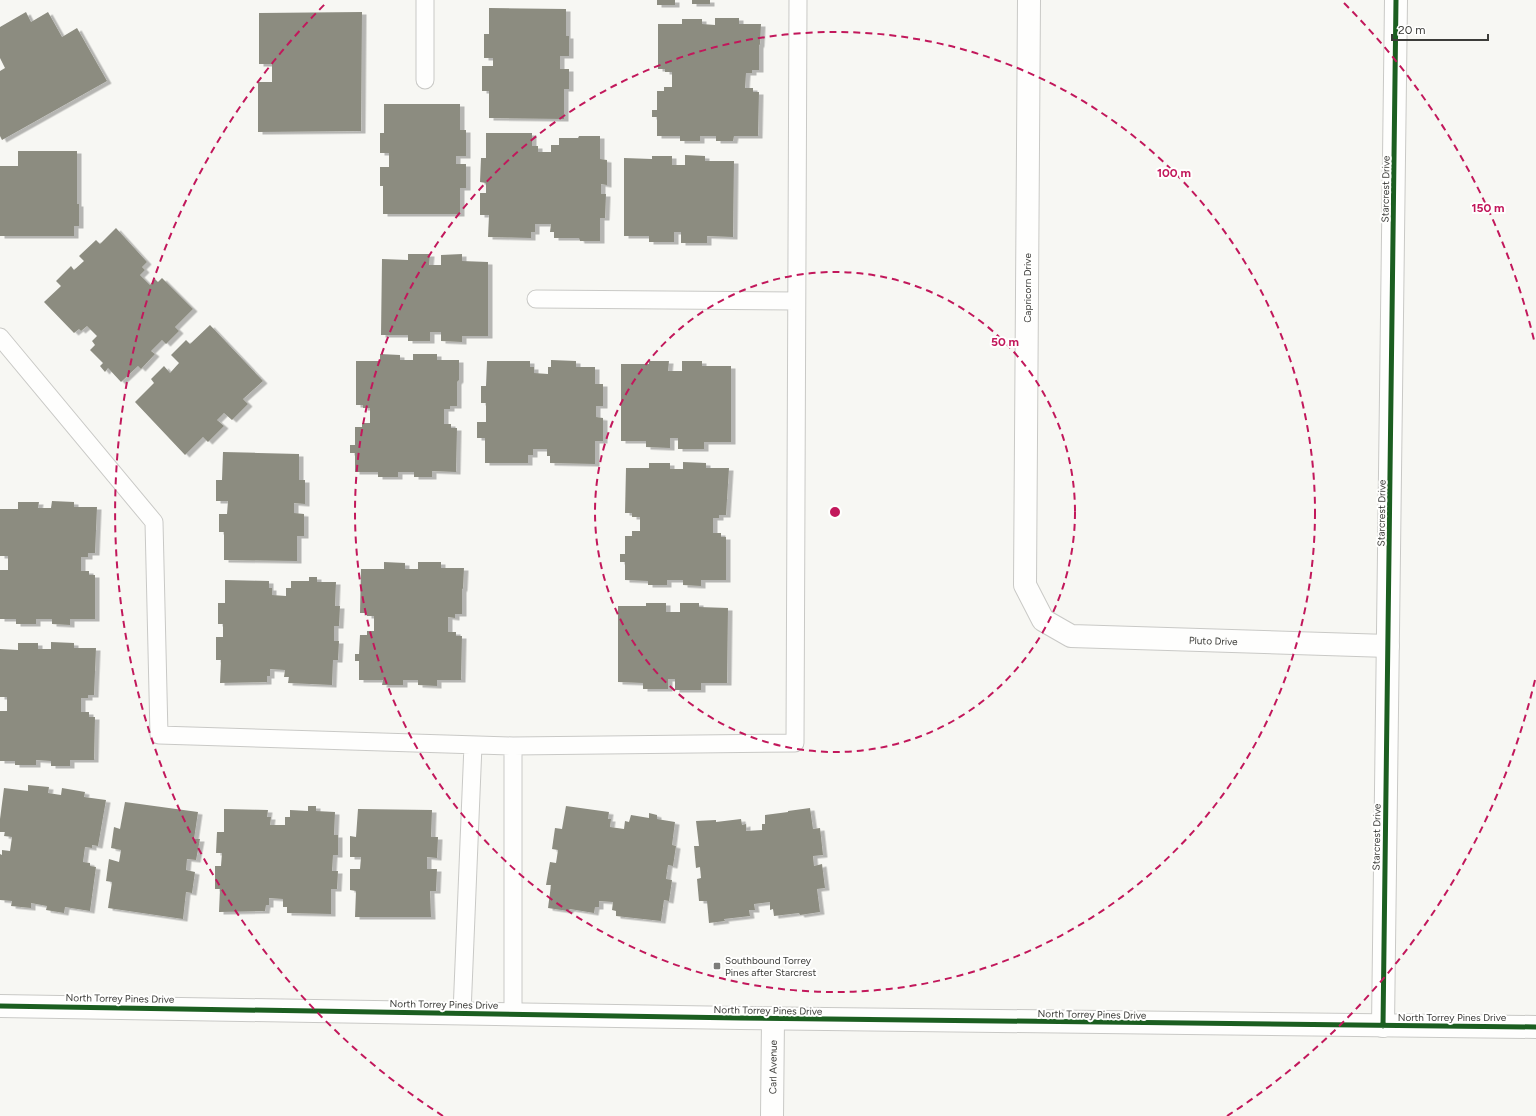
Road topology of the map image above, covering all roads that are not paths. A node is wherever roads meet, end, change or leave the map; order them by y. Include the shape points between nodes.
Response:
1 (425, 0) edge
2 (798, 0) edge
3 (1029, 0) edge
4 (1396, 0) edge
5 (425, 80) dead end
6 (536, 299) dead end
7 (796, 301) junction
8 (0, 337) edge
9 (1043, 620) joint
10 (1388, 646) junction
11 (473, 745) junction
12 (513, 746) junction
13 (0, 1006) edge
14 (462, 1013) junction
15 (513, 1014) junction
16 (773, 1019) junction
17 (1383, 1026) junction
18 (1536, 1027) edge
19 (772, 1116) edge

1 - 5 lane
2 - 7 lane
3 - 9 street, Capricorn Drive via 1025,585
4 - 10 street, Starcrest Drive
6 - 7 lane
7 - 12 lane via 794,743
8 - 11 lane via 154,522 159,735
9 - 10 street, Pluto Drive via 1072,636
10 - 17 street, Starcrest Drive
11 - 12 lane
11 - 14 lane
12 - 15 lane
13 - 14 street, North Torrey Pines Drive
14 - 15 street, North Torrey Pines Drive
15 - 16 street, North Torrey Pines Drive
16 - 17 street, North Torrey Pines Drive
16 - 19 street, Carl Avenue
17 - 18 street, North Torrey Pines Drive

